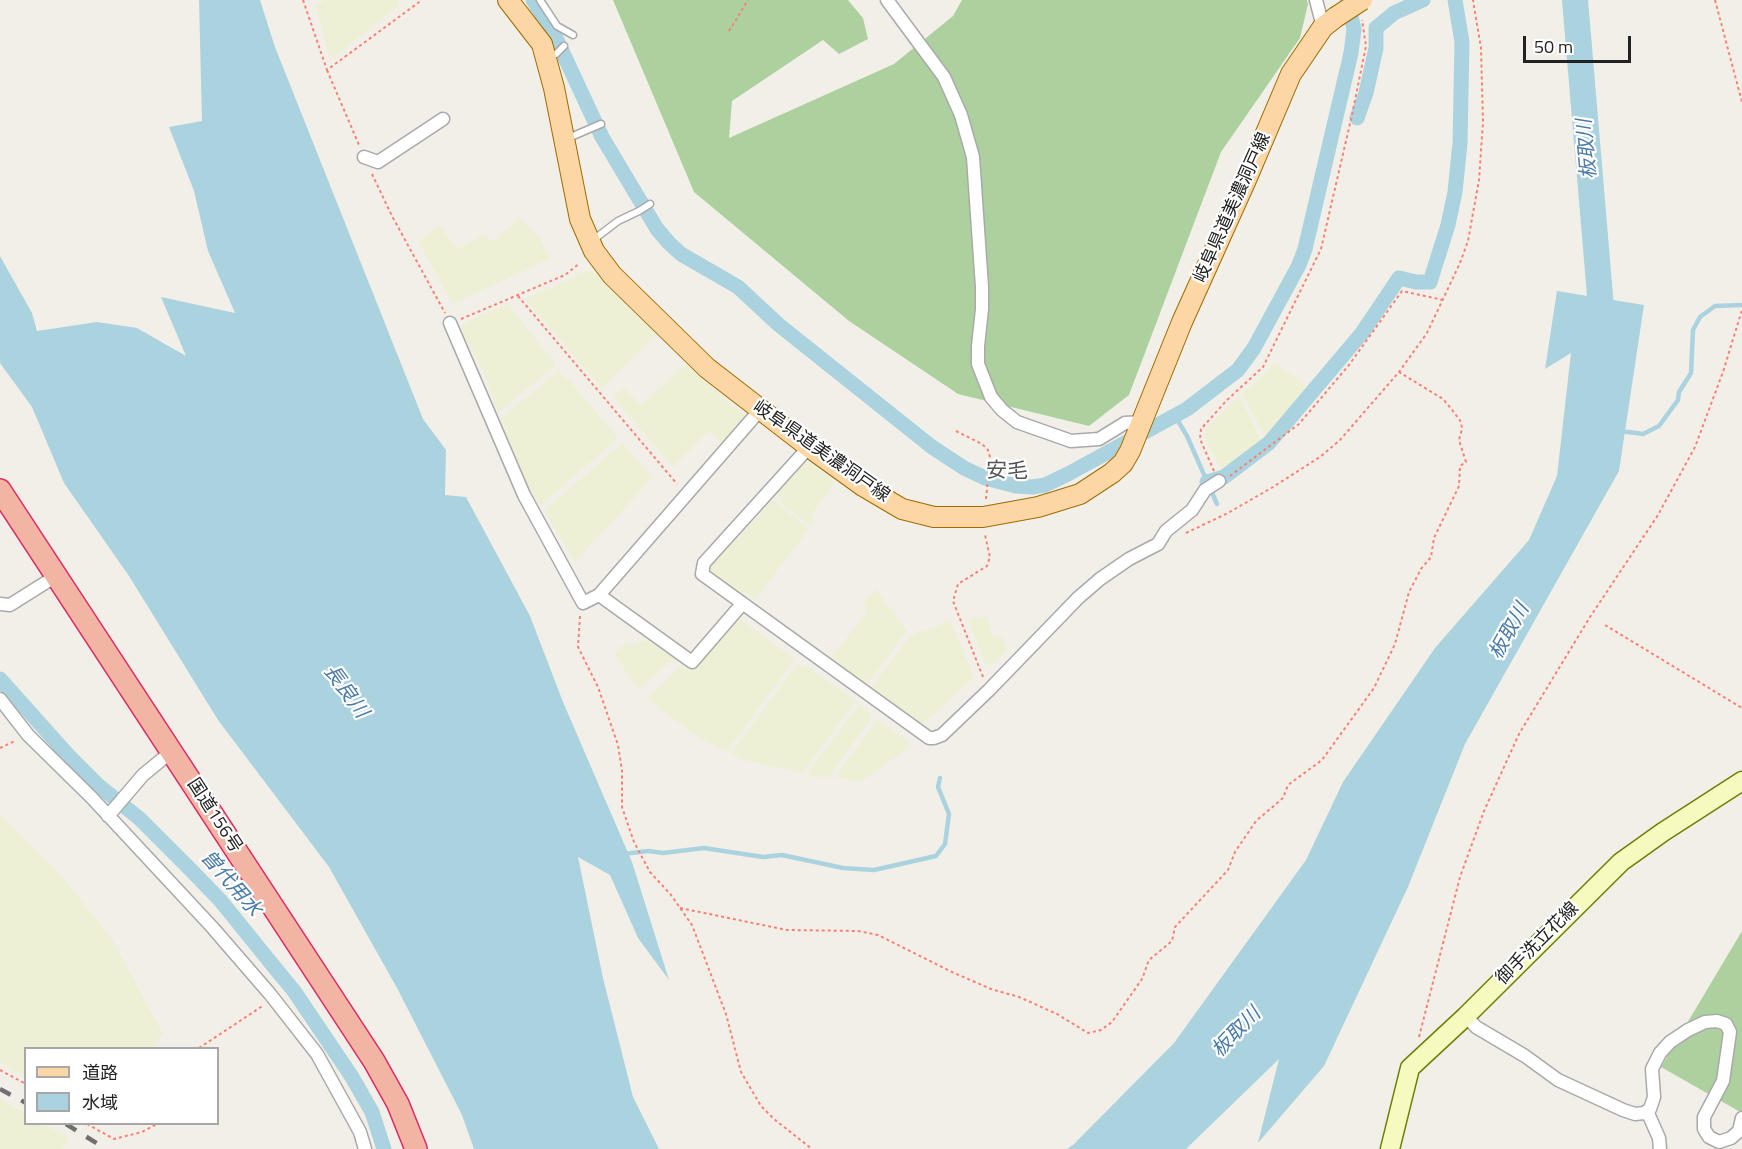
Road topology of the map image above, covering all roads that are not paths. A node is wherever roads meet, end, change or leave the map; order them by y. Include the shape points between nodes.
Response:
1 (508, 0) edge
2 (540, 0) edge
3 (887, 0) edge
4 (1316, 0) edge
5 (1361, 5) edge
6 (1330, 22) junction
7 (573, 35) dead end
8 (564, 46) dead end
9 (551, 56) junction
10 (442, 119) dead end
11 (601, 124) dead end
12 (564, 139) junction
13 (364, 157) road end
14 (650, 204) dead end
15 (592, 247) junction
16 (450, 323) road end
17 (760, 410) junction
18 (1141, 425) junction
19 (809, 447) junction
20 (1219, 481) road end
21 (0, 490) edge
22 (56, 576) junction
23 (599, 595) junction
24 (0, 604) edge
25 (742, 604) junction
26 (0, 699) edge
27 (171, 752) junction
28 (1742, 781) edge
29 (111, 812) junction
30 (1466, 1016) junction
31 (1647, 1111) junction
32 (1742, 1118) edge
33 (365, 1149) edge
34 (416, 1149) edge
35 (1390, 1149) edge
36 (1660, 1149) edge

1 - 9 main road, 岐阜県道美濃洞戸線
2 - 7 lane via 557,26
3 - 18 street via 944,77 961,115 973,157 982,287 978,364 991,397 1017,422 1071,441 1099,439 1125,423
4 - 6 street
5 - 6 main road, 岐阜県道美濃洞戸線, bridge
6 - 18 main road, 岐阜県道美濃洞戸線 via 1292,74 1182,322
8 - 9 lane
9 - 12 main road, 岐阜県道美濃洞戸線
10 - 13 street via 378,162
11 - 12 lane
12 - 15 main road, 岐阜県道美濃洞戸線 via 580,219
14 - 15 lane via 618,221
15 - 17 main road, 岐阜県道美濃洞戸線 via 612,275 707,368
16 - 23 street via 524,495 583,603
17 - 19 main road, 岐阜県道美濃洞戸線
17 - 23 street
18 - 19 main road, 岐阜県道美濃洞戸線 via 1123,463 1080,494 985,517 934,517 902,508
19 - 25 street via 704,563 702,574
20 - 25 street via 1205,490 1192,510 1166,531 1158,544 1129,559 1078,598 942,735 929,738
21 - 22 highway, 国道156号
22 - 24 street via 10,605
22 - 27 highway, 国道156号
23 - 25 street via 692,662
26 - 29 street via 28,735
27 - 29 street via 142,775
27 - 34 highway, 国道156号 via 374,1060
28 - 30 main road, 御手洗立花線 via 1621,862
29 - 33 street via 317,1054 360,1132
30 - 31 street via 1476,1027 1558,1080 1623,1110 1635,1114
30 - 35 main road, 御手洗立花線 via 1410,1068
31 - 32 street via 1654,1097 1652,1069 1660,1053 1688,1030 1717,1021 1726,1024 1730,1032 1723,1081 1704,1117 1704,1129 1719,1142 1739,1131
31 - 36 street

